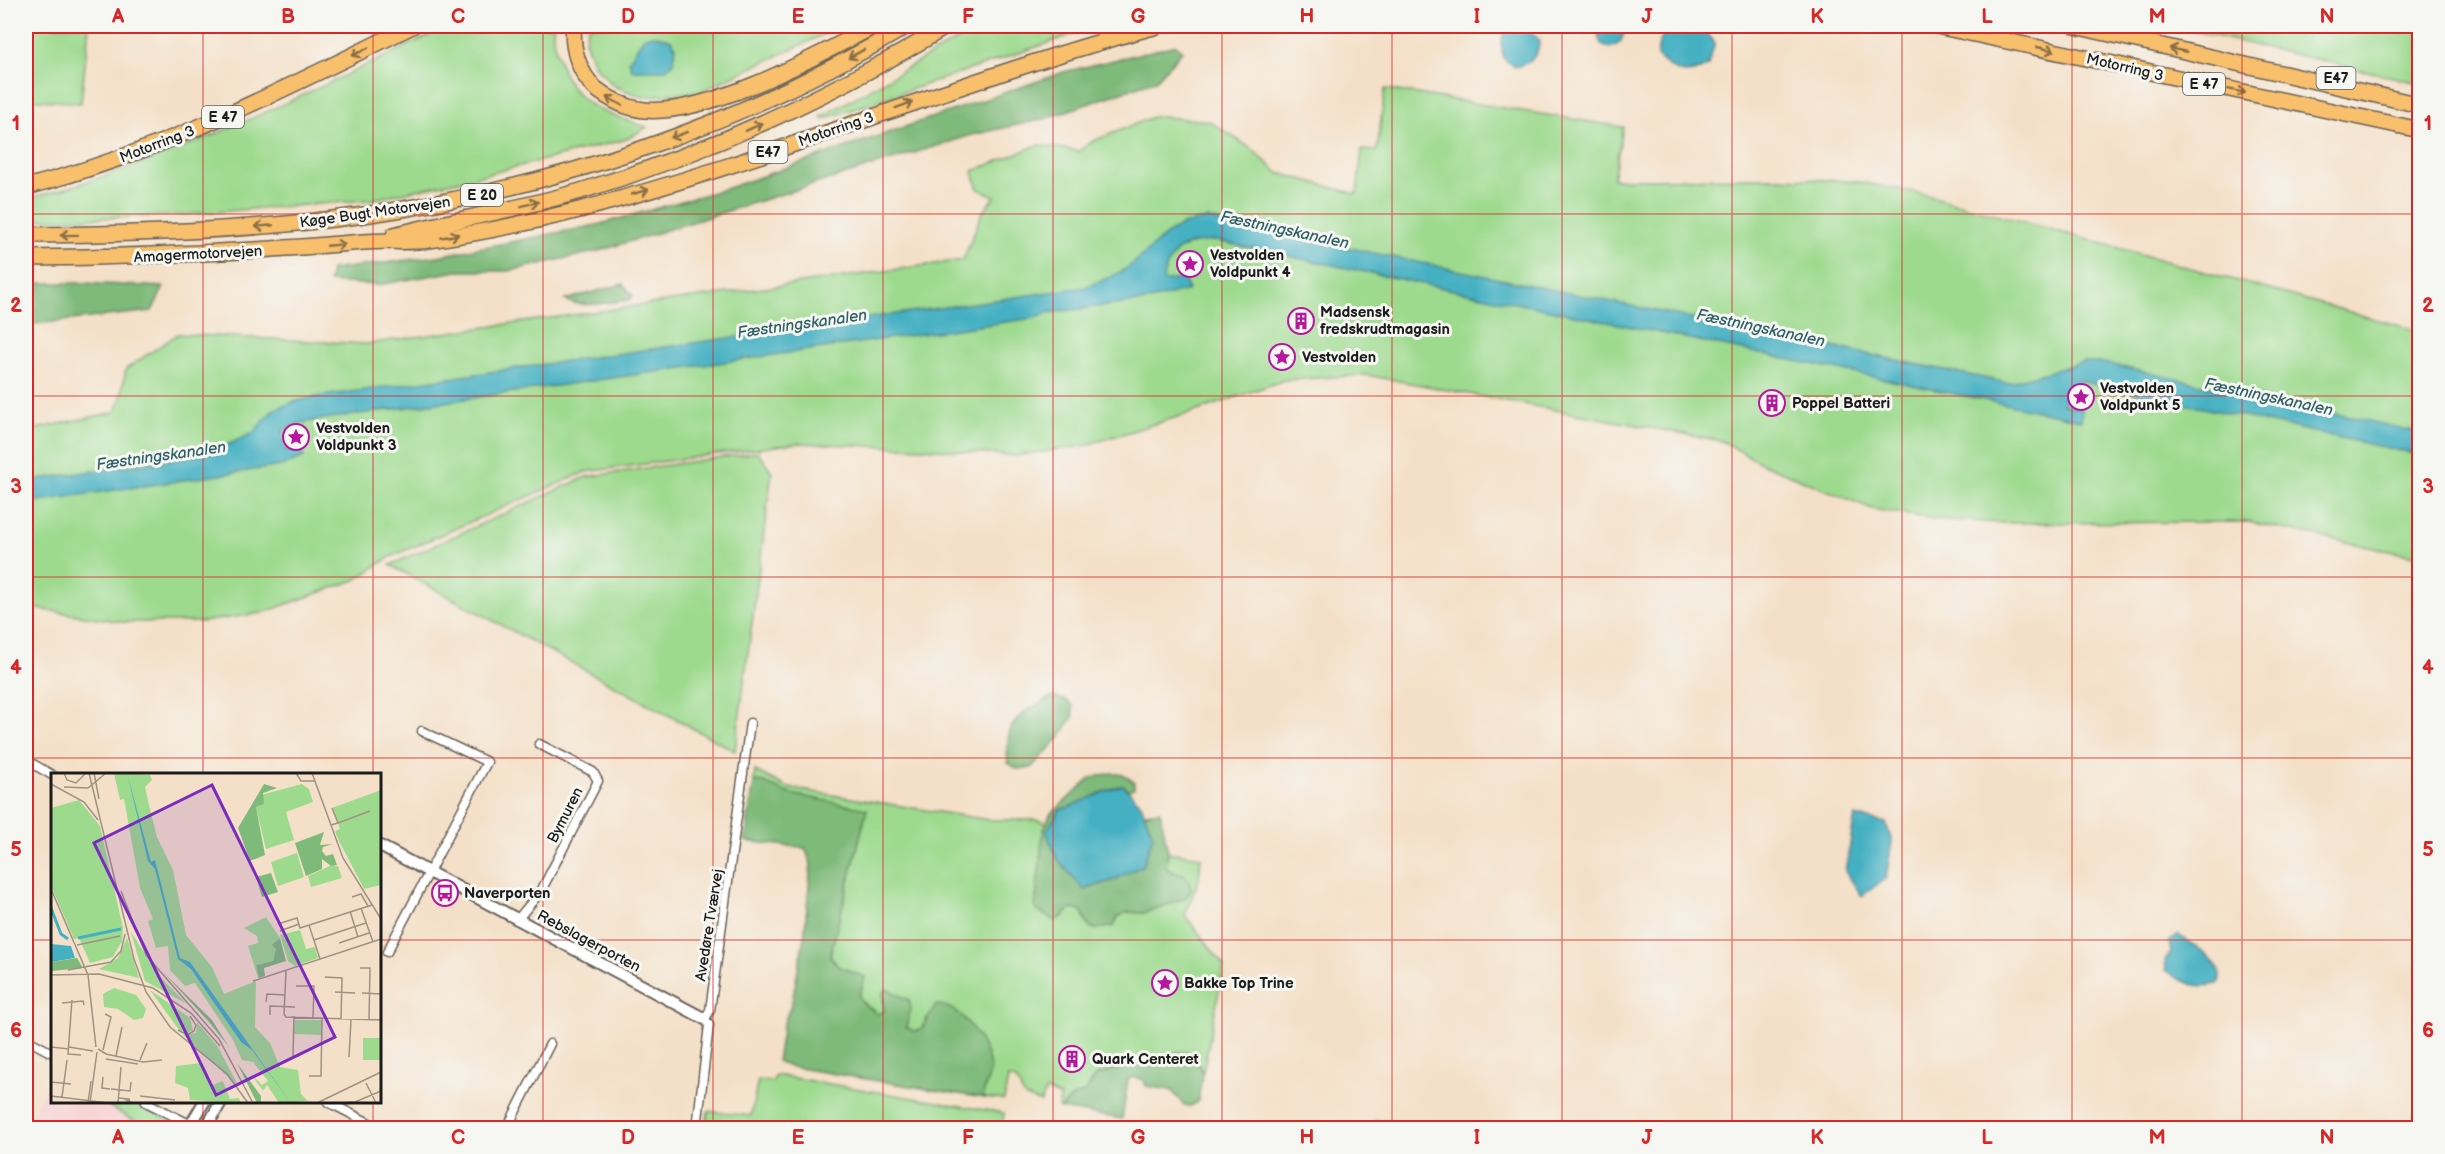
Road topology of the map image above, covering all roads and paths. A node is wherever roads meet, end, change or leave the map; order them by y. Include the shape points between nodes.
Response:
1 (412, 26) edge
2 (574, 26) edge
3 (874, 26) edge
4 (907, 26) edge
5 (947, 26) edge
6 (1157, 26) edge
7 (1944, 26) edge
8 (2075, 26) edge
9 (2252, 68) junction
10 (2420, 94) edge
11 (2420, 105) edge
12 (2420, 130) edge
13 (26, 187) edge
14 (26, 235) edge
15 (371, 241) junction
16 (26, 258) edge
17 (750, 723) dead end
18 (422, 731) dead end
19 (540, 744) dead end
20 (26, 760) edge
21 (51, 774) edge
22 (381, 847) edge
23 (428, 872) junction
24 (517, 920) junction
25 (387, 952) dead end
26 (705, 1019) junction
27 (26, 1039) edge
28 (550, 1044) dead end
29 (51, 1052) edge
30 (150, 1103) edge
31 (203, 1103) edge
32 (220, 1103) edge
33 (332, 1103) edge
34 (192, 1127) edge
35 (206, 1128) edge
36 (379, 1128) edge
37 (507, 1128) edge
38 (697, 1128) edge

1 -> 13 highway, Motorring 3 / E 47 via 187,133 119,159
3 -> 2 highway via 734,91 666,110 628,107 608,99 591,84 574,50
4 -> 14 highway, Køge Bugt Motorvejen / E 20 via 819,74 735,113 613,159 489,193 304,223 178,232
15 -> 5 highway, Køge Bugt Motorvejen / E 20 via 582,190 666,162 744,132 834,90
15 -> 6 highway, Motorring 3 / E47 via 426,240 583,209 686,179 1003,71
7 -> 12 highway, Motorring 3 / E 47
9 -> 8 highway, Motorring 3 / E 47
9 - 10 highway, E47 via 2340,78
9 - 11 highway, Motorring 3 / E 47
16 -> 15 highway, Amagermotorvejen / E 20 via 252,252
17 - 26 street, Avedøre Tværvej
18 - 23 street via 487,762
19 - 24 street, Bymuren via 593,772 598,781 540,891
20 - 21 street
22 - 23 street, Rebslagerporten
23 - 24 street, Rebslagerporten
23 - 25 street
24 - 26 street, Rebslagerporten
26 - 38 street, Avedøre Tværvej via 709,1025
27 - 29 street
28 - 37 street
30 - 34 street
31 - 34 street
32 - 35 street
33 - 36 street

